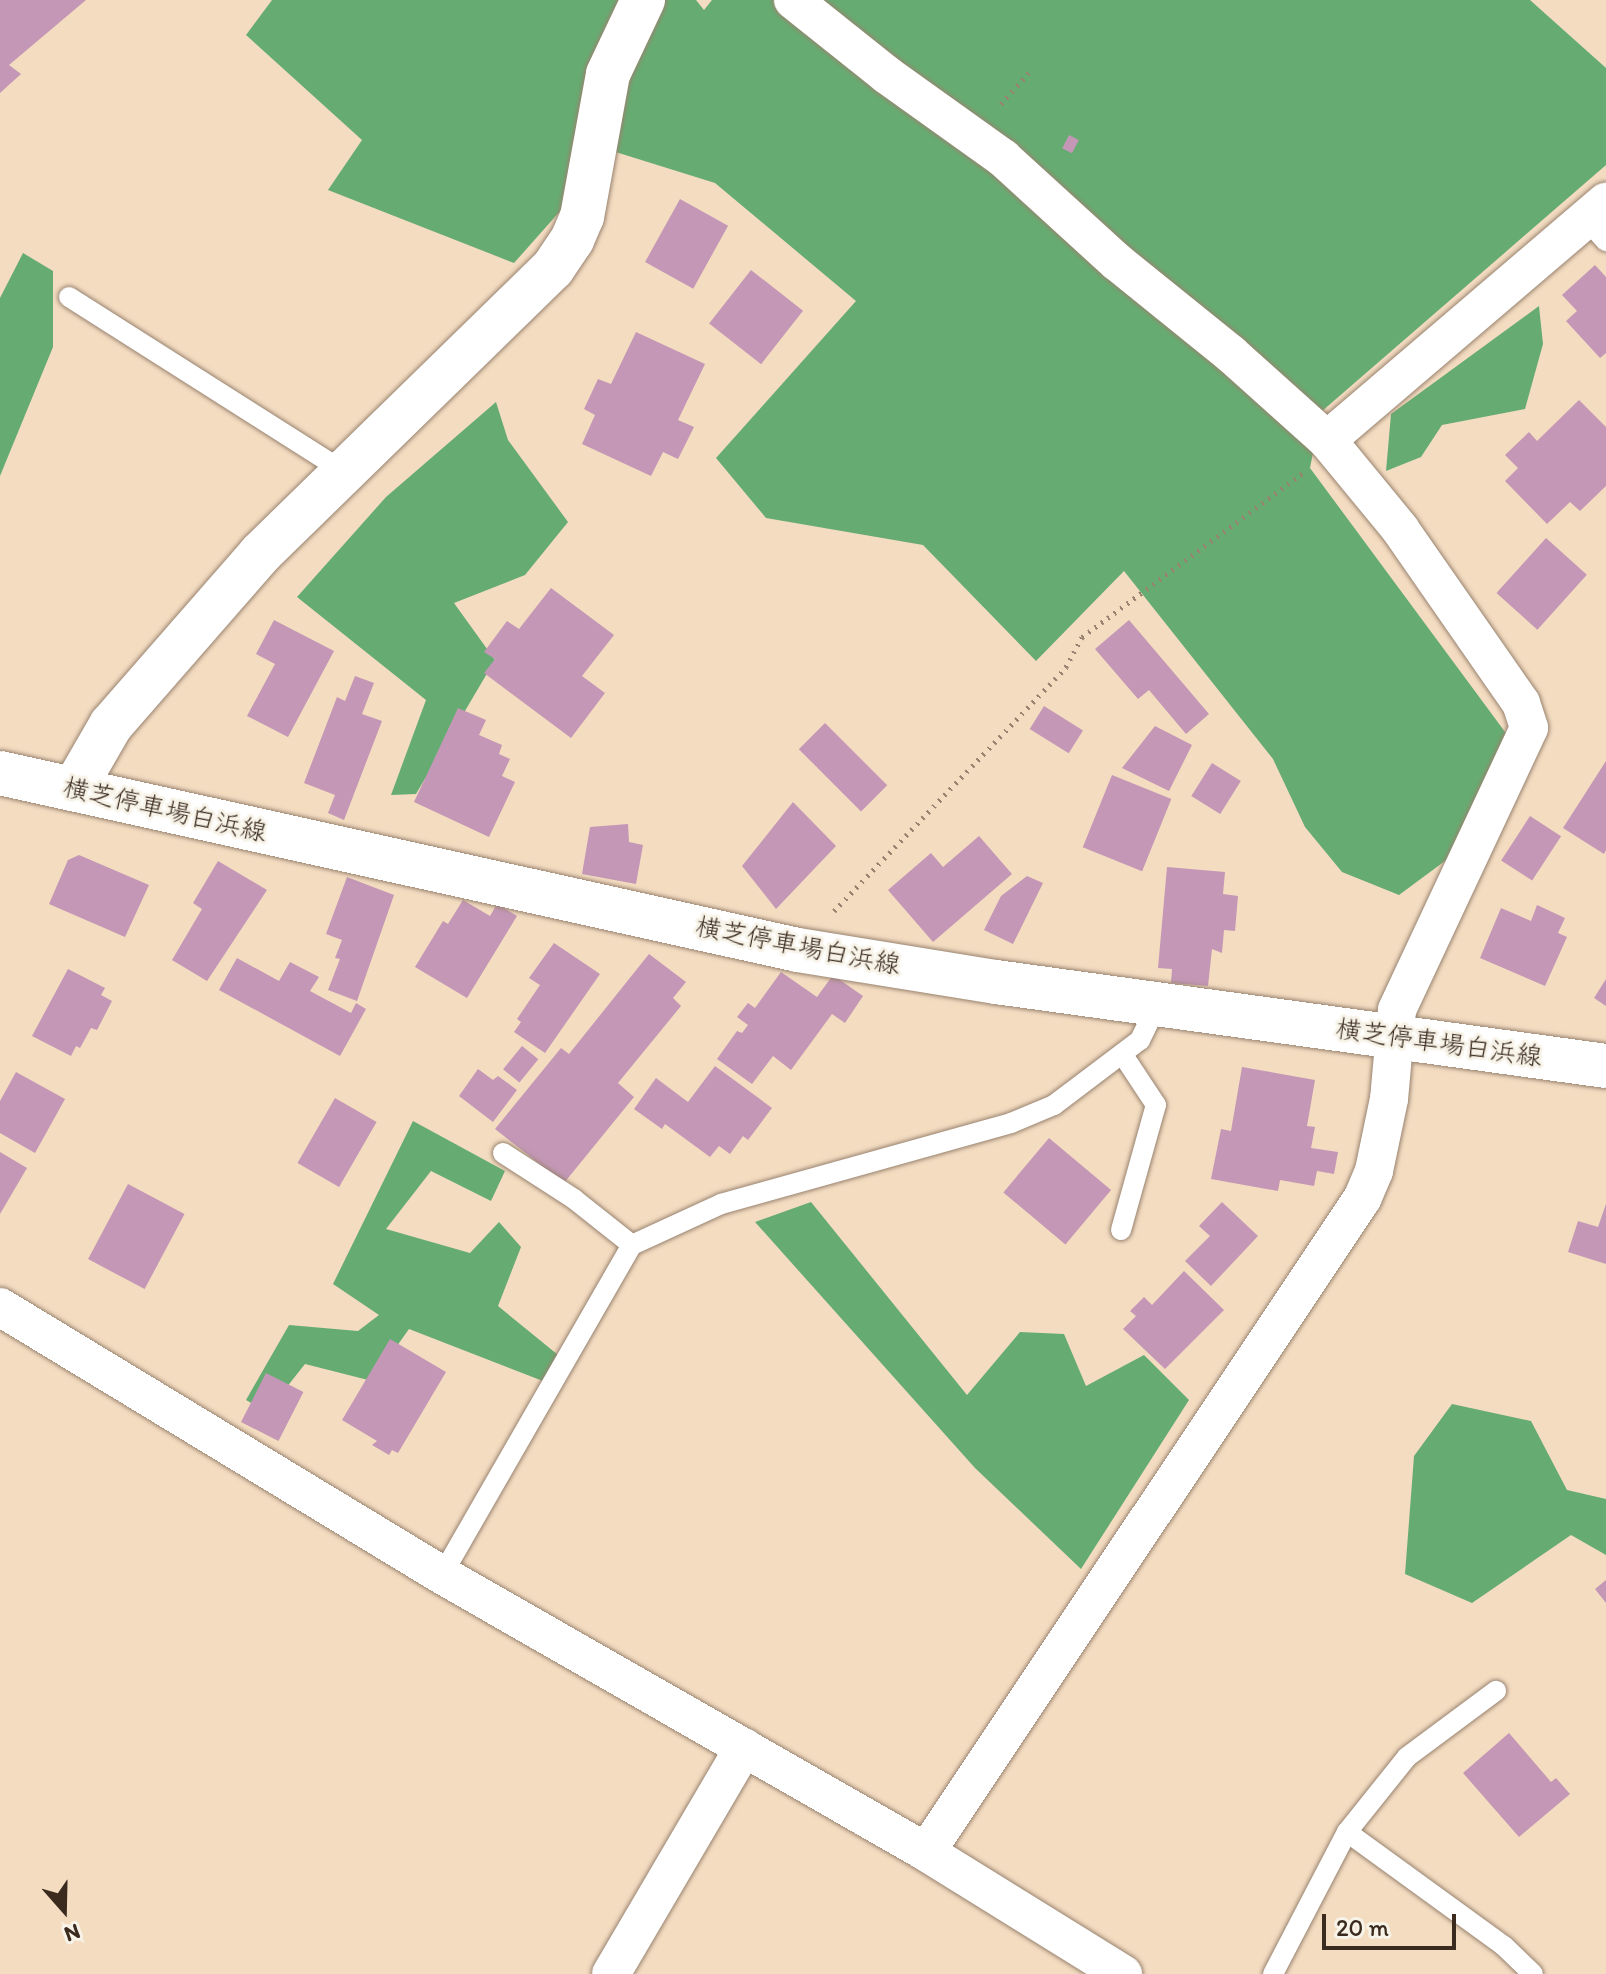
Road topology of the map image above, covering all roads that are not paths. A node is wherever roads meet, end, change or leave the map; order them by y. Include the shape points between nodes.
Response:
1 (643, 0) edge
2 (793, 0) edge
3 (1599, 220) edge
4 (69, 297) dead end
5 (1327, 440) junction
6 (345, 472) junction
7 (0, 773) edge
8 (74, 789) junction
9 (1157, 1005) junction
10 (1394, 1037) junction
11 (1123, 1055) junction
12 (1606, 1066) edge
13 (503, 1153) dead end
14 (1121, 1230) dead end
15 (632, 1245) junction
16 (0, 1307) edge
17 (442, 1575) junction
18 (1496, 1691) dead end
19 (744, 1747) junction
20 (1347, 1832) junction
21 (926, 1852) junction
22 (611, 1974) edge
23 (1123, 1974) edge
24 (1273, 1974) edge
25 (1533, 1974) edge

1 - 6 main road via 608,74 582,217 572,240 553,268
2 - 5 street via 1003,158
3 - 5 street
4 - 6 lane
5 - 10 street via 1400,529 1521,703 1529,728 1416,963 1397,1010
6 - 8 main road via 260,554 111,725
7 - 8 main road, 横芝停車場白浜線
8 - 9 main road, 横芝停車場白浜線 via 798,950
9 - 10 main road, 横芝停車場白浜線
9 - 11 lane via 1140,1040
10 - 12 main road, 横芝停車場白浜線
10 - 21 street via 1389,1099 1374,1171 1362,1199
11 - 14 lane via 1156,1105
11 - 15 lane via 1054,1105 1011,1123 721,1204
13 - 15 lane
15 - 17 lane
16 - 17 street
17 - 19 street
18 - 20 lane via 1407,1757
19 - 21 street
19 - 22 street
20 - 24 lane
20 - 25 lane via 1504,1946
21 - 23 street

